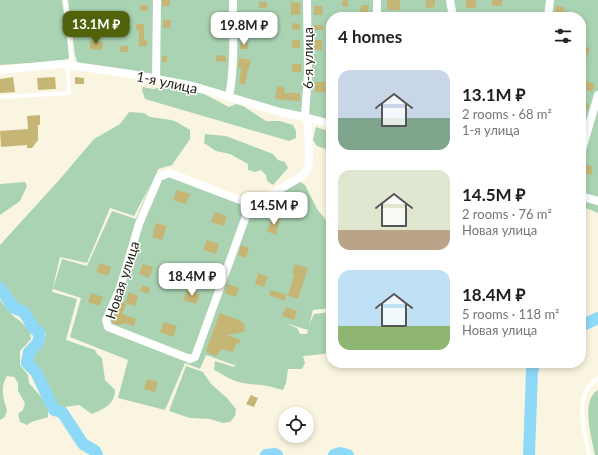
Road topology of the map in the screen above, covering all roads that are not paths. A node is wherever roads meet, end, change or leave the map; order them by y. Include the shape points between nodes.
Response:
1 (65, 0) edge
2 (157, 0) edge
3 (233, 0) edge
4 (307, 0) edge
5 (377, 0) edge
6 (450, 0) edge
7 (550, 0) edge
8 (378, 12) edge
9 (452, 12) edge
10 (549, 12) edge
11 (71, 65) junction
12 (0, 70) edge
13 (156, 79) junction
14 (598, 94) edge
15 (229, 96) junction
16 (0, 97) edge
17 (305, 117) junction
18 (326, 123) edge
19 (586, 136) edge
20 (586, 197) edge
21 (598, 201) edge
22 (257, 203) junction
23 (598, 378) edge
24 (589, 455) edge

1 - 11 lane
2 - 13 street
3 - 15 street via 234,53
4 - 17 street, 6-я улица via 308,73
5 - 8 street
6 - 9 street
7 - 10 street
11 - 12 street, 1-я улица via 50,64
11 - 13 street, 1-я улица
11 - 16 lane via 68,72 69,93
13 - 15 street, 1-я улица
14 - 19 street
15 - 17 street, 1-я улица
17 - 18 street, 1-я улица
17 - 22 street, Новая улица via 308,124 308,168 302,176
20 - 21 street
22 - 22 street, Новая улица via 246,216 195,357 190,359 108,327 106,320 120,288 139,224 159,177 169,173
23 - 24 lane via 585,393 582,408

